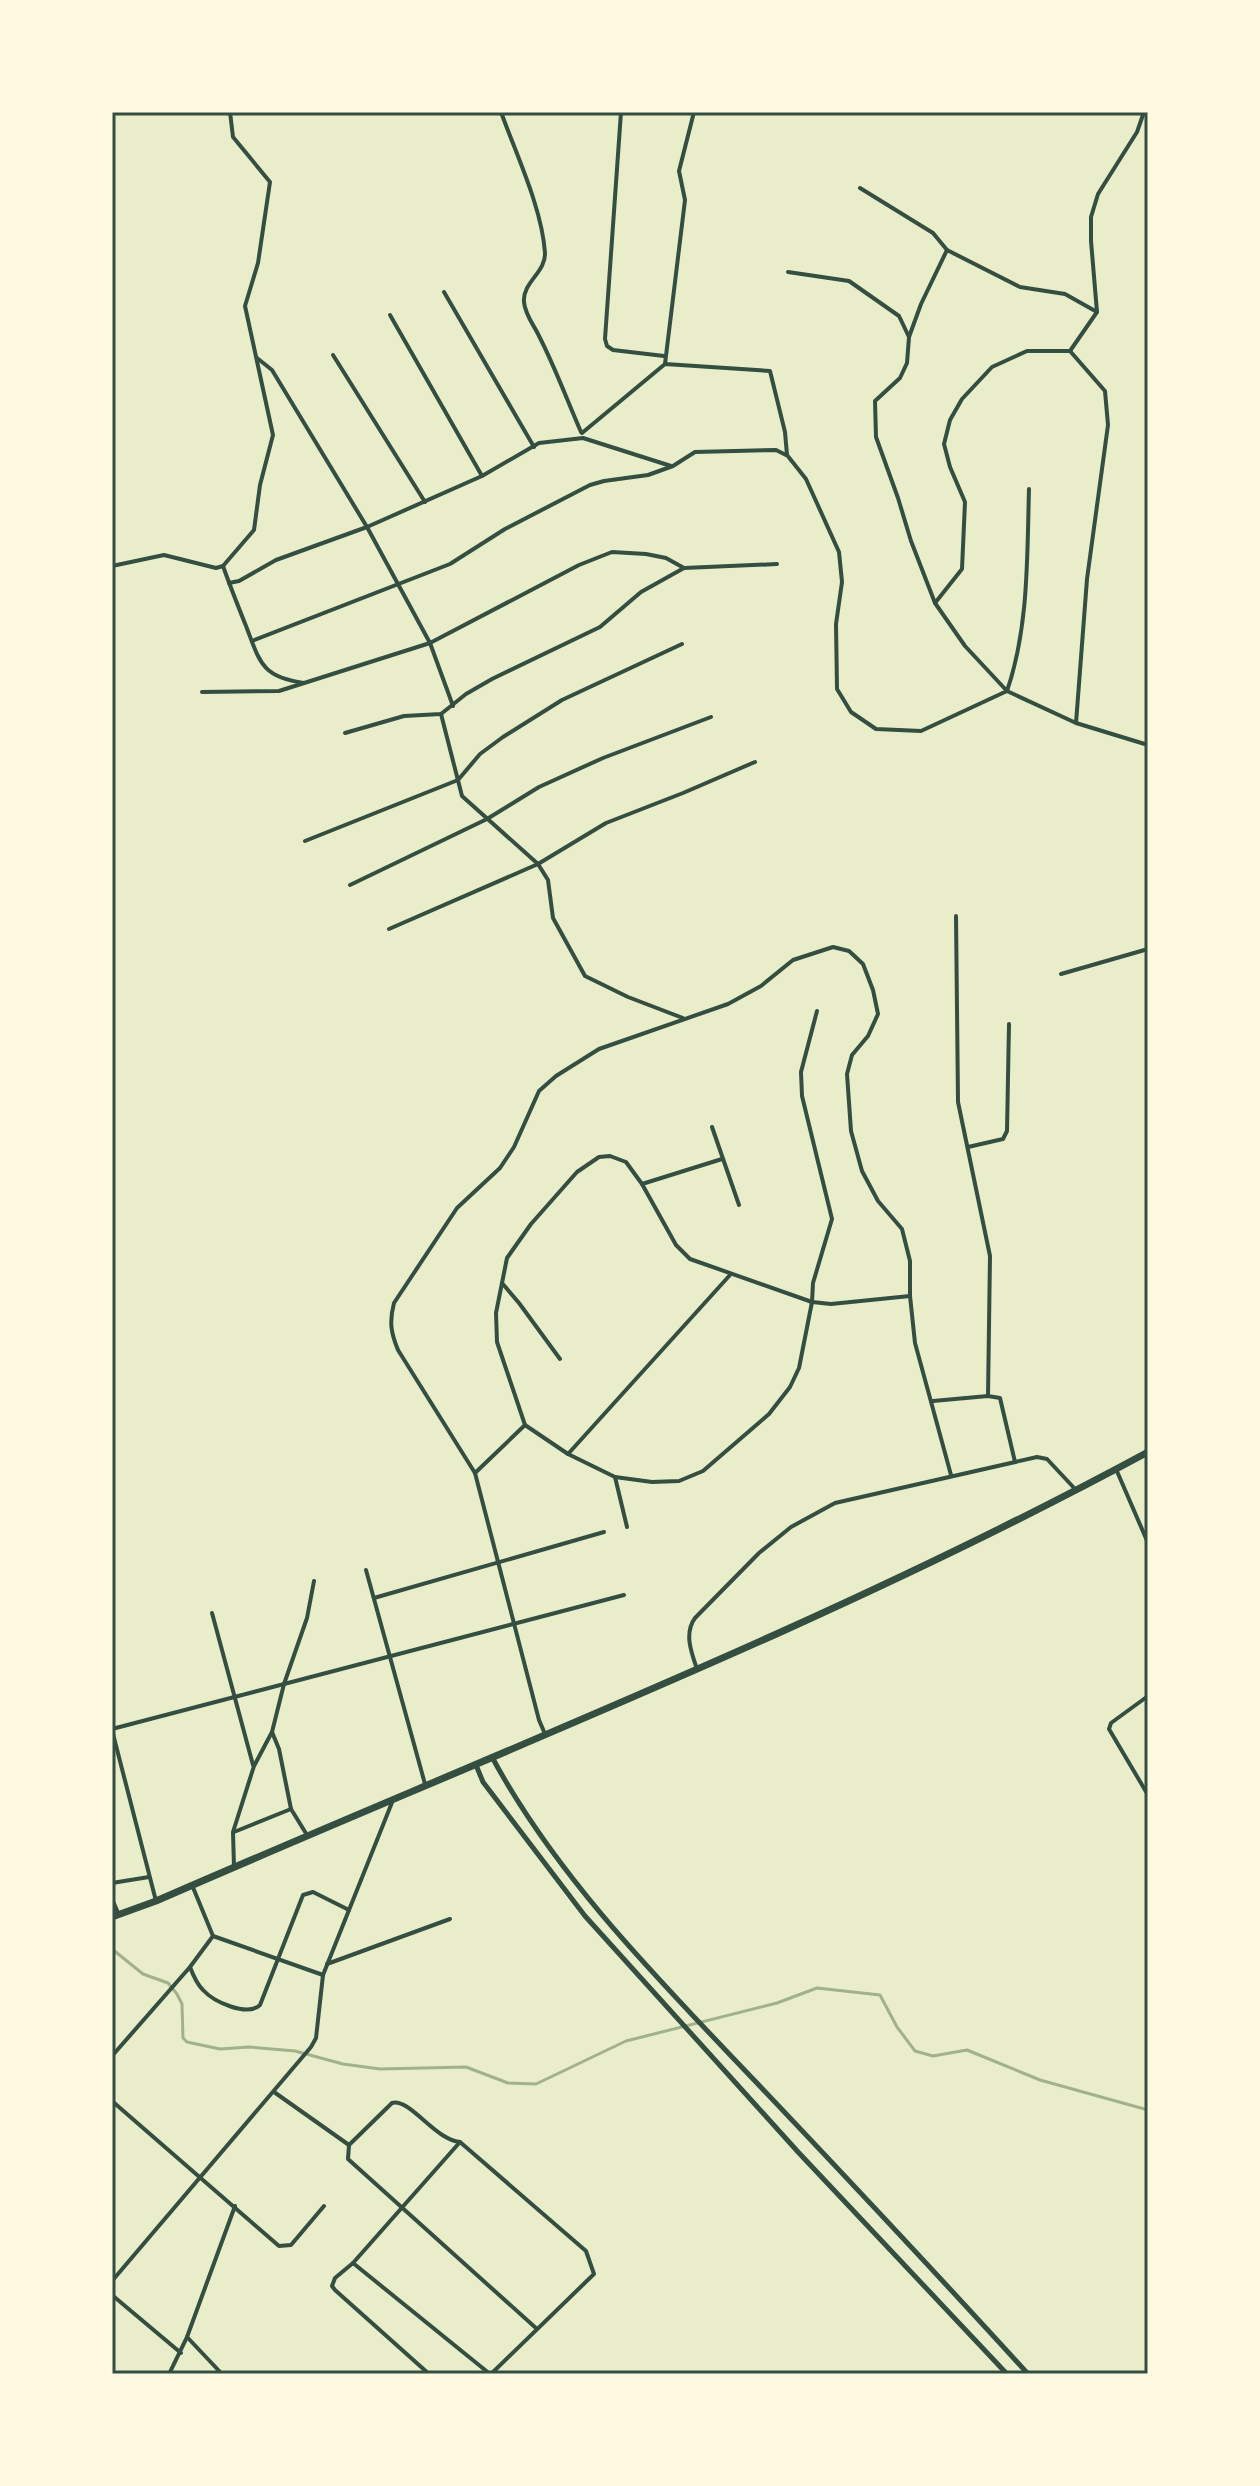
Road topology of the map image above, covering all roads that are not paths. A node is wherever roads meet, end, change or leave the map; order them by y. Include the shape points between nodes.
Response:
1 (230, 112) edge
2 (501, 112) edge
3 (621, 112) edge
4 (694, 112) edge
5 (1144, 112) edge
6 (860, 188) dead end
7 (947, 250) junction
8 (788, 272) dead end
9 (444, 292) dead end
10 (1097, 312) junction
11 (390, 315) dead end
12 (909, 337) junction
13 (1070, 351) junction
14 (333, 355) dead end
15 (664, 356) junction
16 (255, 357) junction
17 (665, 364) junction
18 (582, 436) junction
19 (534, 447) junction
20 (787, 455) junction
21 (673, 466) junction
22 (482, 476) junction
23 (1029, 489) dead end
24 (425, 502) junction
25 (367, 527) junction
26 (777, 564) dead end
27 (112, 566) edge
28 (223, 566) junction
29 (684, 568) junction
30 (229, 583) junction
31 (398, 585) junction
32 (935, 603) junction
33 (252, 641) junction
34 (430, 643) junction
35 (682, 644) dead end
36 (307, 683) junction
37 (1007, 691) junction
38 (202, 692) dead end
39 (453, 706) junction
40 (441, 714) junction
41 (711, 717) dead end
42 (1076, 723) junction
43 (345, 733) dead end
44 (1148, 745) edge
45 (755, 762) dead end
46 (458, 780) junction
47 (487, 819) junction
48 (305, 841) dead end
49 (538, 864) junction
50 (350, 885) dead end
51 (956, 916) dead end
52 (389, 929) dead end
53 (1148, 949) edge
54 (1061, 974) dead end
55 (817, 1011) dead end
56 (683, 1018) junction
57 (1009, 1024) dead end
58 (712, 1127) dead end
59 (968, 1147) junction
60 (722, 1159) junction
61 (642, 1184) junction
62 (739, 1205) dead end
63 (731, 1274) junction
64 (502, 1283) junction
65 (910, 1296) junction
66 (812, 1302) junction
67 (560, 1359) dead end
68 (988, 1396) junction
69 (933, 1401) junction
70 (525, 1425) junction
71 (1148, 1452) edge
72 (568, 1454) junction
73 (1015, 1463) junction
74 (1116, 1469) junction
75 (475, 1473) junction
76 (951, 1475) junction
77 (615, 1477) junction
78 (1076, 1490) junction
79 (627, 1527) dead end
80 (604, 1532) dead end
81 (1148, 1543) edge
82 (499, 1562) junction
83 (366, 1570) dead end
84 (314, 1581) dead end
85 (624, 1595) dead end
86 (374, 1598) junction
87 (212, 1613) dead end
88 (514, 1624) junction
89 (389, 1656) junction
90 (697, 1669) junction
91 (284, 1684) junction
92 (235, 1696) junction
93 (1148, 1696) edge
94 (112, 1730) edge
95 (272, 1732) junction
96 (546, 1735) junction
97 (492, 1757) junction
98 (475, 1764) junction
99 (254, 1766) junction
100 (425, 1784) junction
101 (1148, 1795) edge
102 (394, 1798) junction
103 (291, 1809) junction
104 (233, 1832) junction
105 (307, 1835) junction
106 (234, 1867) junction
107 (150, 1877) junction
108 (112, 1883) edge
109 (192, 1885) junction
110 (112, 1899) edge
111 (156, 1901) junction
112 (349, 1910) junction
113 (116, 1916) edge
114 (450, 1919) dead end
115 (213, 1936) junction
116 (277, 1958) junction
117 (327, 1964) junction
118 (190, 1967) junction
119 (323, 1975) junction
120 (112, 2056) edge
121 (274, 2092) junction
122 (112, 2101) edge
123 (460, 2142) junction
124 (349, 2145) junction
125 (200, 2175) junction
126 (235, 2206) junction
127 (324, 2206) dead end
128 (402, 2209) junction
129 (353, 2263) junction
130 (112, 2281) edge
131 (112, 2295) edge
132 (537, 2329) junction
133 (187, 2337) junction
134 (181, 2353) junction
135 (169, 2374) edge
136 (222, 2374) edge
137 (429, 2374) edge
138 (490, 2374) edge
139 (1007, 2374) edge
140 (1028, 2374) edge

1 - 16 street via 233,137 270,182 258,263 245,306
2 - 18 street via 545,256 523,301
3 - 15 street via 605,339 613,350
4 - 15 street via 679,171 685,200
5 - 10 street via 1098,194 1091,217
6 - 7 street via 933,233
7 - 10 street via 1020,287 1065,294
7 - 12 street
8 - 12 street via 849,281 899,316
9 - 19 street
10 - 13 street
11 - 22 street
12 - 32 street via 900,378 875,401 876,437
13 - 32 street via 1027,351 992,367 950,420 944,444 965,502 962,569
13 - 42 street via 1105,391 1108,425 1087,579
14 - 24 street
15 - 17 street
16 - 25 street via 272,370
16 - 28 street via 273,435 254,530
17 - 18 street
17 - 20 street via 770,371
18 - 19 street
18 - 21 street
19 - 22 street
20 - 21 street via 776,450 695,452
20 - 37 street via 806,479 839,552 837,689 851,712 876,729 921,731
21 - 31 street via 590,485 450,564
22 - 24 street
23 - 37 street via 1021,629
24 - 25 street
25 - 30 street
25 - 31 street
26 - 29 street
27 - 28 street via 164,555 206,567
28 - 30 street
29 - 34 street via 666,558 612,552
29 - 39 street via 641,592 600,627 492,679
30 - 33 street
31 - 33 street
31 - 34 street
32 - 37 street via 965,646
33 - 36 street via 257,657 274,674
34 - 36 street
34 - 39 street
35 - 46 street via 562,700 491,745
36 - 38 street via 279,691
37 - 42 street
39 - 40 street
40 - 43 street via 404,716
40 - 46 street
41 - 47 street via 539,787
42 - 44 street
45 - 49 street via 606,823
46 - 47 street via 462,796
46 - 48 street
47 - 49 street
47 - 50 street
49 - 52 street
49 - 56 street via 548,880 553,918 585,976
51 - 59 street via 958,1102
53 - 54 street
55 - 66 street via 801,1072 802,1096 832,1219
56 - 65 street via 728,1004 812,952 833,947 849,951 863,964 878,1014 852,1055 847,1074 851,1131 862,1171 902,1229 910,1261
56 - 75 street via 599,1049 539,1091 500,1168 457,1208 394,1303 390,1331 398,1350
57 - 59 street via 1007,1131 1003,1139
58 - 60 street
59 - 68 street via 990,1256
60 - 61 street
60 - 62 street
61 - 63 street via 676,1245 690,1259
61 - 64 street via 626,1162 610,1156 577,1172 507,1258
63 - 66 street
63 - 72 street
64 - 67 street
64 - 70 street via 497,1342
65 - 66 street
65 - 69 street via 923,1376
66 - 77 street via 790,1387 737,1443 703,1471 679,1481
68 - 69 street
68 - 73 street via 1002,1402
69 - 76 street
70 - 72 street
70 - 75 street
71 - 74 main road
72 - 77 street
73 - 76 street
73 - 78 street via 1047,1459
74 - 78 main road
74 - 81 street
75 - 82 street
76 - 90 street via 835,1503 791,1527 689,1626
77 - 79 street
78 - 90 main road via 907,1575
80 - 82 street
82 - 86 street
82 - 88 street
83 - 86 street
84 - 91 street
85 - 88 street
86 - 89 street
87 - 92 street
88 - 89 street
88 - 96 street
89 - 91 street
89 - 100 street
90 - 96 main road
91 - 92 street
91 - 95 street
92 - 94 street
92 - 99 street
93 - 101 street via 1109,1729
94 - 107 street
95 - 99 street
95 - 103 street
96 - 97 main road
97 - 98 main road
97 - 140 street via 597,1909
98 - 100 main road
98 - 139 street via 483,1782 585,1916
99 - 104 street
100 - 102 main road
102 - 105 main road
102 - 112 street
103 - 104 street
103 - 105 street
104 - 106 street
105 - 106 main road
106 - 109 main road
107 - 108 street
107 - 111 street
109 - 111 main road
109 - 115 street
110 - 113 street
111 - 113 main road
112 - 116 street via 313,1892 303,1895
112 - 117 street
114 - 117 street
115 - 116 street
115 - 118 street
116 - 118 street via 255,2010 216,2000 203,1990
116 - 119 street
117 - 119 street
118 - 120 street
119 - 121 street via 316,2038
121 - 124 street
121 - 125 street
122 - 125 street
123 - 124 street via 443,2137 398,2101
123 - 128 street
123 - 132 street via 586,2251 592,2263 594,2274
124 - 128 street via 348,2159
125 - 126 street
125 - 130 street
126 - 127 street via 285,2247
126 - 133 street
128 - 129 street
128 - 132 street
129 - 137 street via 332,2286
129 - 138 street
131 - 134 street
132 - 138 street
133 - 134 street
133 - 136 street
134 - 135 street

